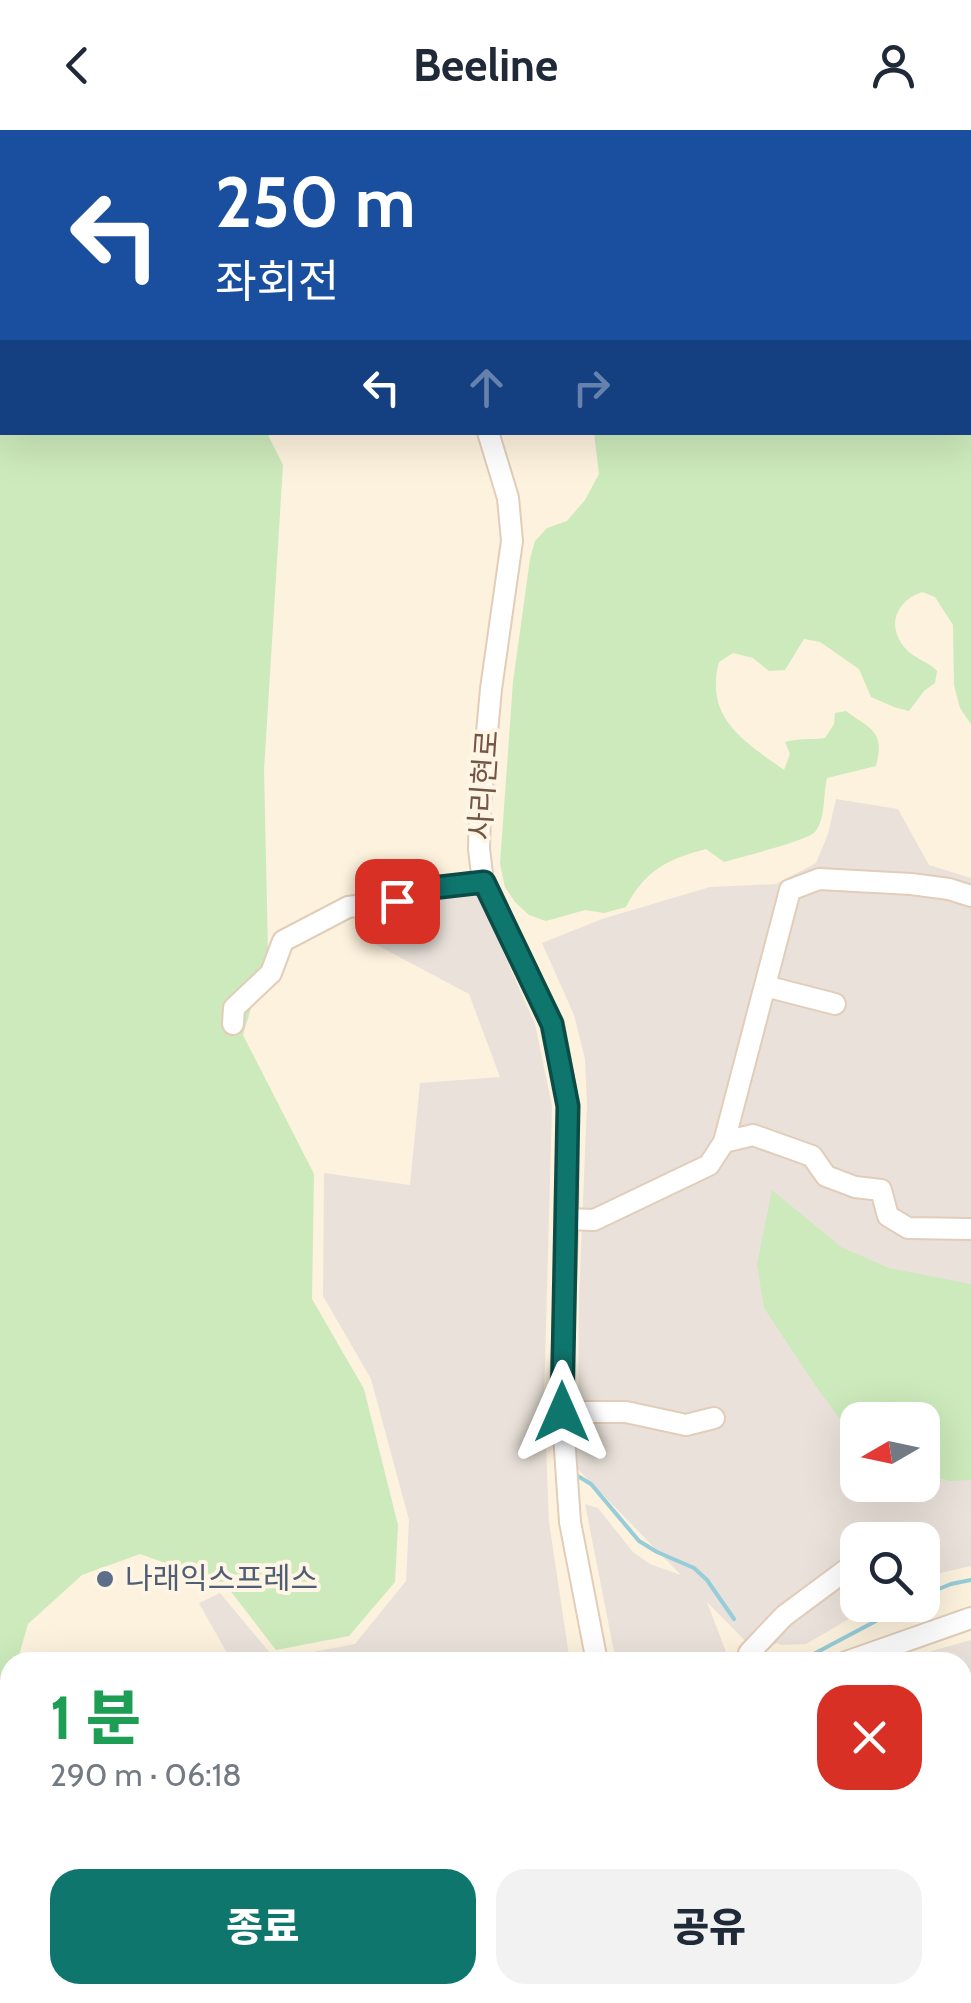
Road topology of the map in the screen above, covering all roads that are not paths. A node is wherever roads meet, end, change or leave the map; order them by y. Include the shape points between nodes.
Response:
1 (489, 435) edge
2 (484, 882) junction
3 (971, 896) edge
4 (765, 986) junction
5 (835, 1004) dead end
6 (233, 1024) dead end
7 (724, 1142) junction
8 (567, 1219) junction
9 (971, 1229) edge
10 (562, 1412) junction
11 (714, 1418) dead end
12 (840, 1574) edge
13 (971, 1618) edge
14 (595, 1652) edge
15 (751, 1652) edge
16 (874, 1652) edge

1 - 2 street, 사리현로 via 508,498 512,541 480,808
2 - 6 street via 348,907 283,941 271,973 234,1008
2 - 8 street, 사리현로 via 552,1024 568,1106
3 - 4 street via 910,884 818,879 790,890
4 - 5 street
4 - 7 street
7 - 8 street via 709,1165 594,1220
7 - 9 street via 754,1135 812,1156 826,1176 881,1190 888,1216 908,1228
8 - 10 street, 사리현로
10 - 11 street via 626,1412 686,1425
10 - 14 street, 사리현로 via 570,1522
12 - 15 street via 784,1616
13 - 16 street

